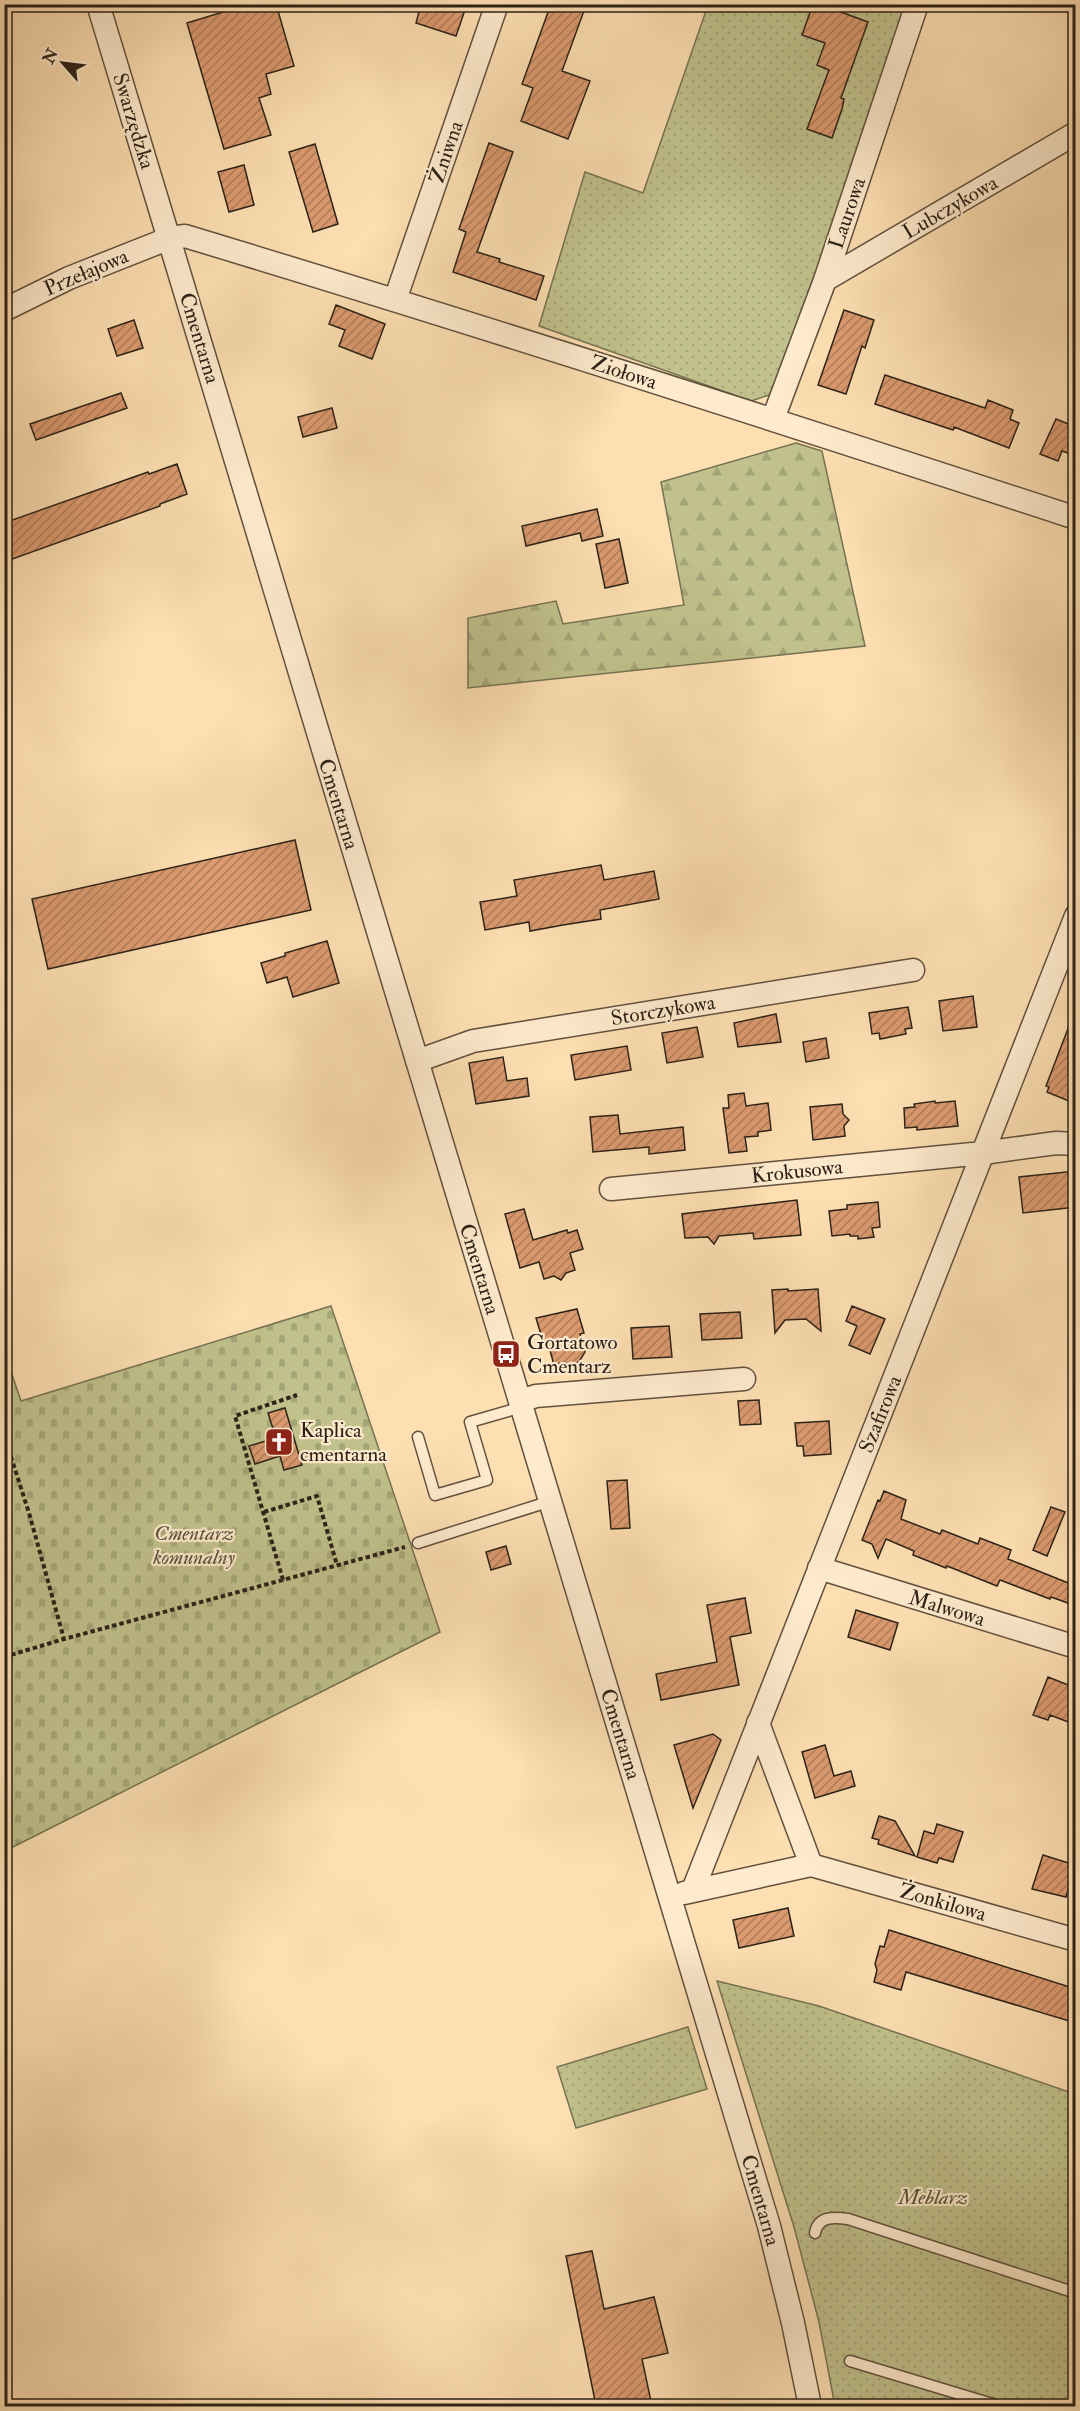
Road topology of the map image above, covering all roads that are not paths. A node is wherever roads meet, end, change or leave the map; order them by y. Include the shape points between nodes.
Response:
1 (98, 4) edge
2 (497, 4) edge
3 (917, 4) edge
4 (1076, 133) edge
5 (170, 238) junction
6 (825, 280) junction
7 (395, 300) junction
8 (4, 310) edge
9 (773, 419) junction
10 (1076, 518) edge
11 (1076, 916) edge
12 (913, 970) dead end
13 (417, 1061) junction
14 (1076, 1144) edge
15 (983, 1153) junction
16 (611, 1189) dead end
17 (744, 1379) dead end
18 (521, 1404) junction
19 (418, 1437) dead end
20 (551, 1502) junction
21 (418, 1543) road end
22 (819, 1568) junction
23 (1076, 1647) edge
24 (758, 1723) junction
25 (811, 1865) junction
26 (693, 1890) junction
27 (670, 1899) junction
28 (1076, 1940) edge
29 (815, 2233) dead end
30 (1076, 2293) edge
31 (850, 2361) dead end
32 (810, 2406) edge
33 (999, 2406) edge

1 - 5 street, Swarzędzka
2 - 7 street, Żniwna
3 - 6 street, Laurowa
4 - 6 street, Lubczykowa
5 - 7 street, Ziołowa via 185,236
5 - 8 street, Przełajowa via 69,278
5 - 13 street, Cmentarna
6 - 9 street, Laurowa
7 - 9 street, Ziołowa
9 - 10 street, Ziołowa
11 - 15 street, Szafirowa
12 - 13 street, Storczykowa via 473,1041
13 - 18 street, Cmentarna
14 - 15 street, Krokusowa
15 - 16 street, Krokusowa
15 - 22 street, Szafirowa
17 - 18 street via 536,1396
18 - 19 lane via 470,1422 487,1480 435,1495
18 - 20 street, Cmentarna
20 - 21 lane
20 - 27 street, Cmentarna
22 - 23 street, Malwowa
22 - 24 street, Szafirowa
24 - 25 street
24 - 26 street, Szafirowa
25 - 26 street, Żonkilowa
25 - 28 street, Żonkilowa
26 - 27 street
27 - 32 street, Cmentarna via 769,2226
29 - 30 lane via 818,2224 827,2218 848,2219
31 - 33 lane

